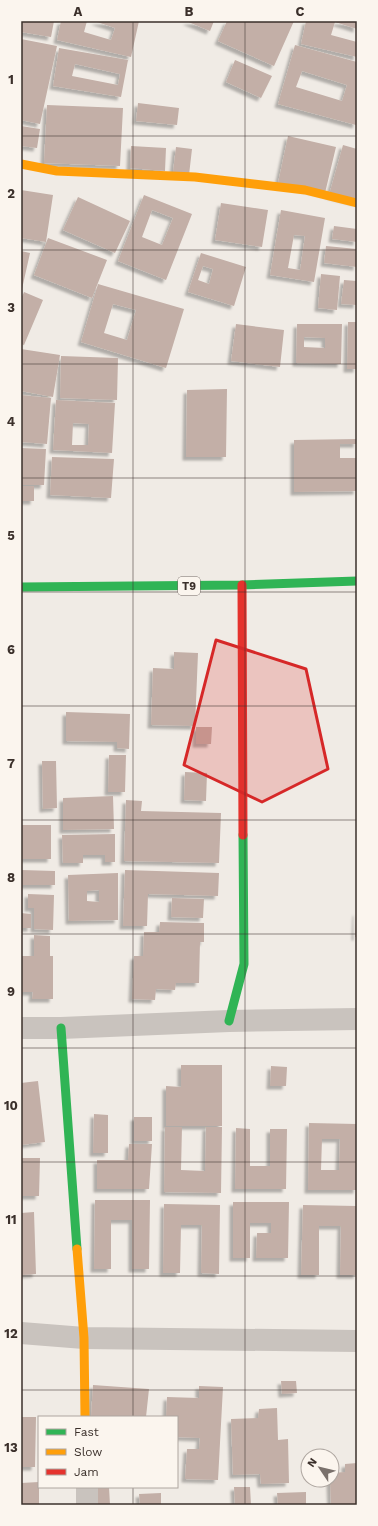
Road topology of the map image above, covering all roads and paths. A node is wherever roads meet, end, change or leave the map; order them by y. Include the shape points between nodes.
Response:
1 (21, 164) edge
2 (357, 203) edge
3 (357, 581) edge
4 (242, 585) junction
5 (21, 587) edge
6 (357, 1019) edge
7 (229, 1021) junction
8 (21, 1028) edge
9 (61, 1028) junction
10 (21, 1333) edge
11 (84, 1338) junction
12 (357, 1341) edge
13 (85, 1416) edge
14 (87, 1488) edge
15 (87, 1505) edge

1 - 2 main road via 57,171 195,177 305,190
3 - 4 main road, T9
4 - 5 main road, T9
4 - 7 main road via 244,964
6 - 7 street
7 - 9 street
8 - 9 street
9 - 11 main road
10 - 11 street
11 - 12 street
11 - 13 main road
14 - 15 street

